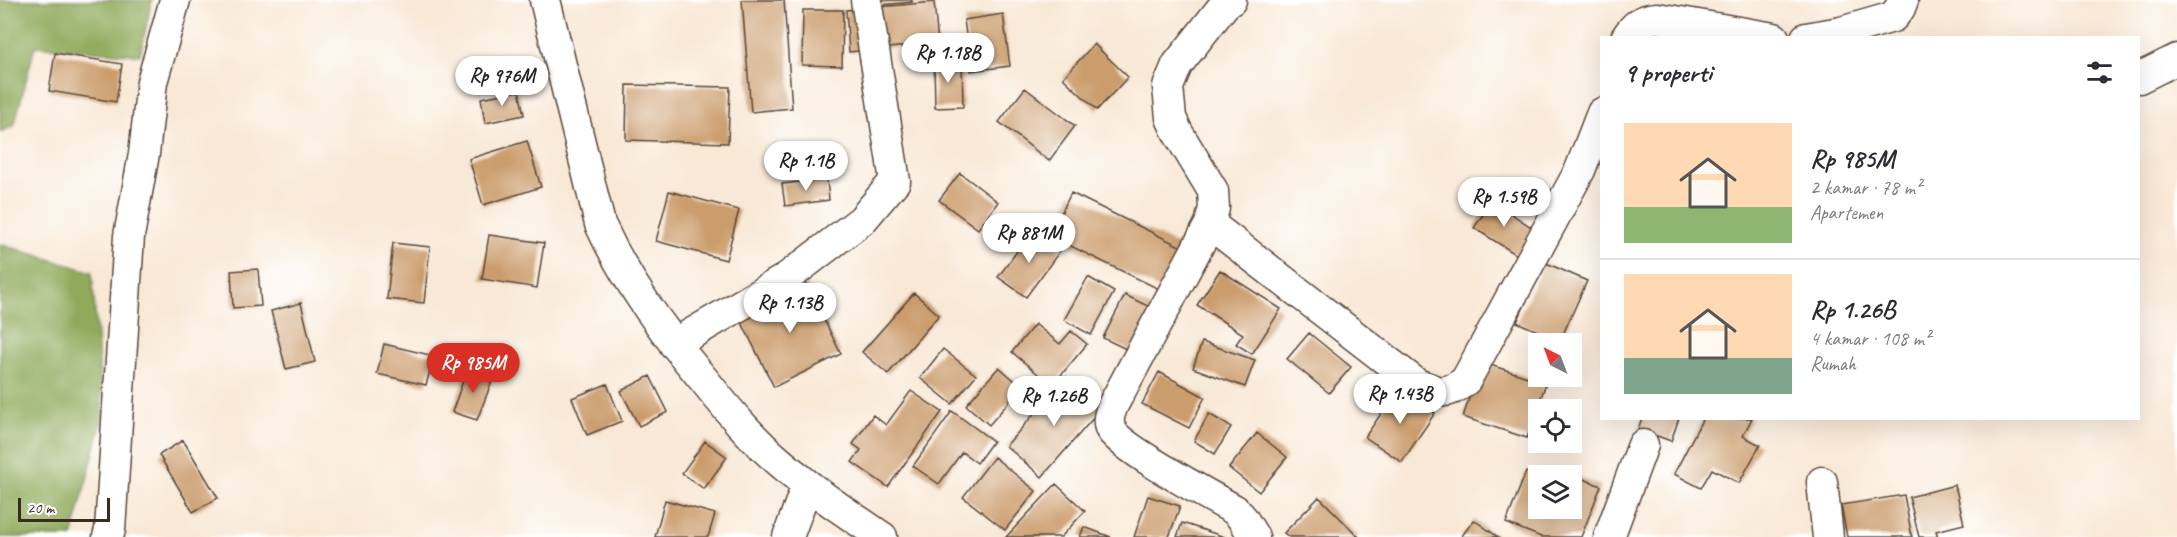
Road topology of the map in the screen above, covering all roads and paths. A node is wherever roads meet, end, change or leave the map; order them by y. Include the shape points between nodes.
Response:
1 (175, 0) edge
2 (545, 0) edge
3 (866, 0) edge
4 (1903, 0) edge
5 (1226, 1) edge
6 (1627, 36) edge
7 (1762, 36) edge
8 (1817, 36) edge
9 (2177, 58) edge
10 (2140, 77) edge
11 (1600, 118) edge
12 (1210, 224) junction
13 (674, 344) junction
14 (1643, 445) dead end
15 (1822, 482) dead end
16 (807, 485) junction
17 (108, 537) edge
18 (788, 537) edge
19 (882, 537) edge
20 (1254, 537) edge
21 (1609, 537) edge
22 (1828, 537) edge

1 - 17 street via 152,82 129,236
2 - 13 street via 600,224 645,306
3 - 13 street via 895,181 861,220 785,279
4 - 8 street via 1893,17
5 - 12 street via 1177,65 1168,87 1171,118 1213,191
6 - 7 street via 1645,19 1657,18
9 - 10 street
11 - 12 street via 1580,170 1466,380 1448,392 1417,384
12 - 20 street via 1108,420 1109,427 1124,444 1235,510
13 - 16 street via 746,431
14 - 21 street
15 - 22 street
16 - 18 street
16 - 19 street

